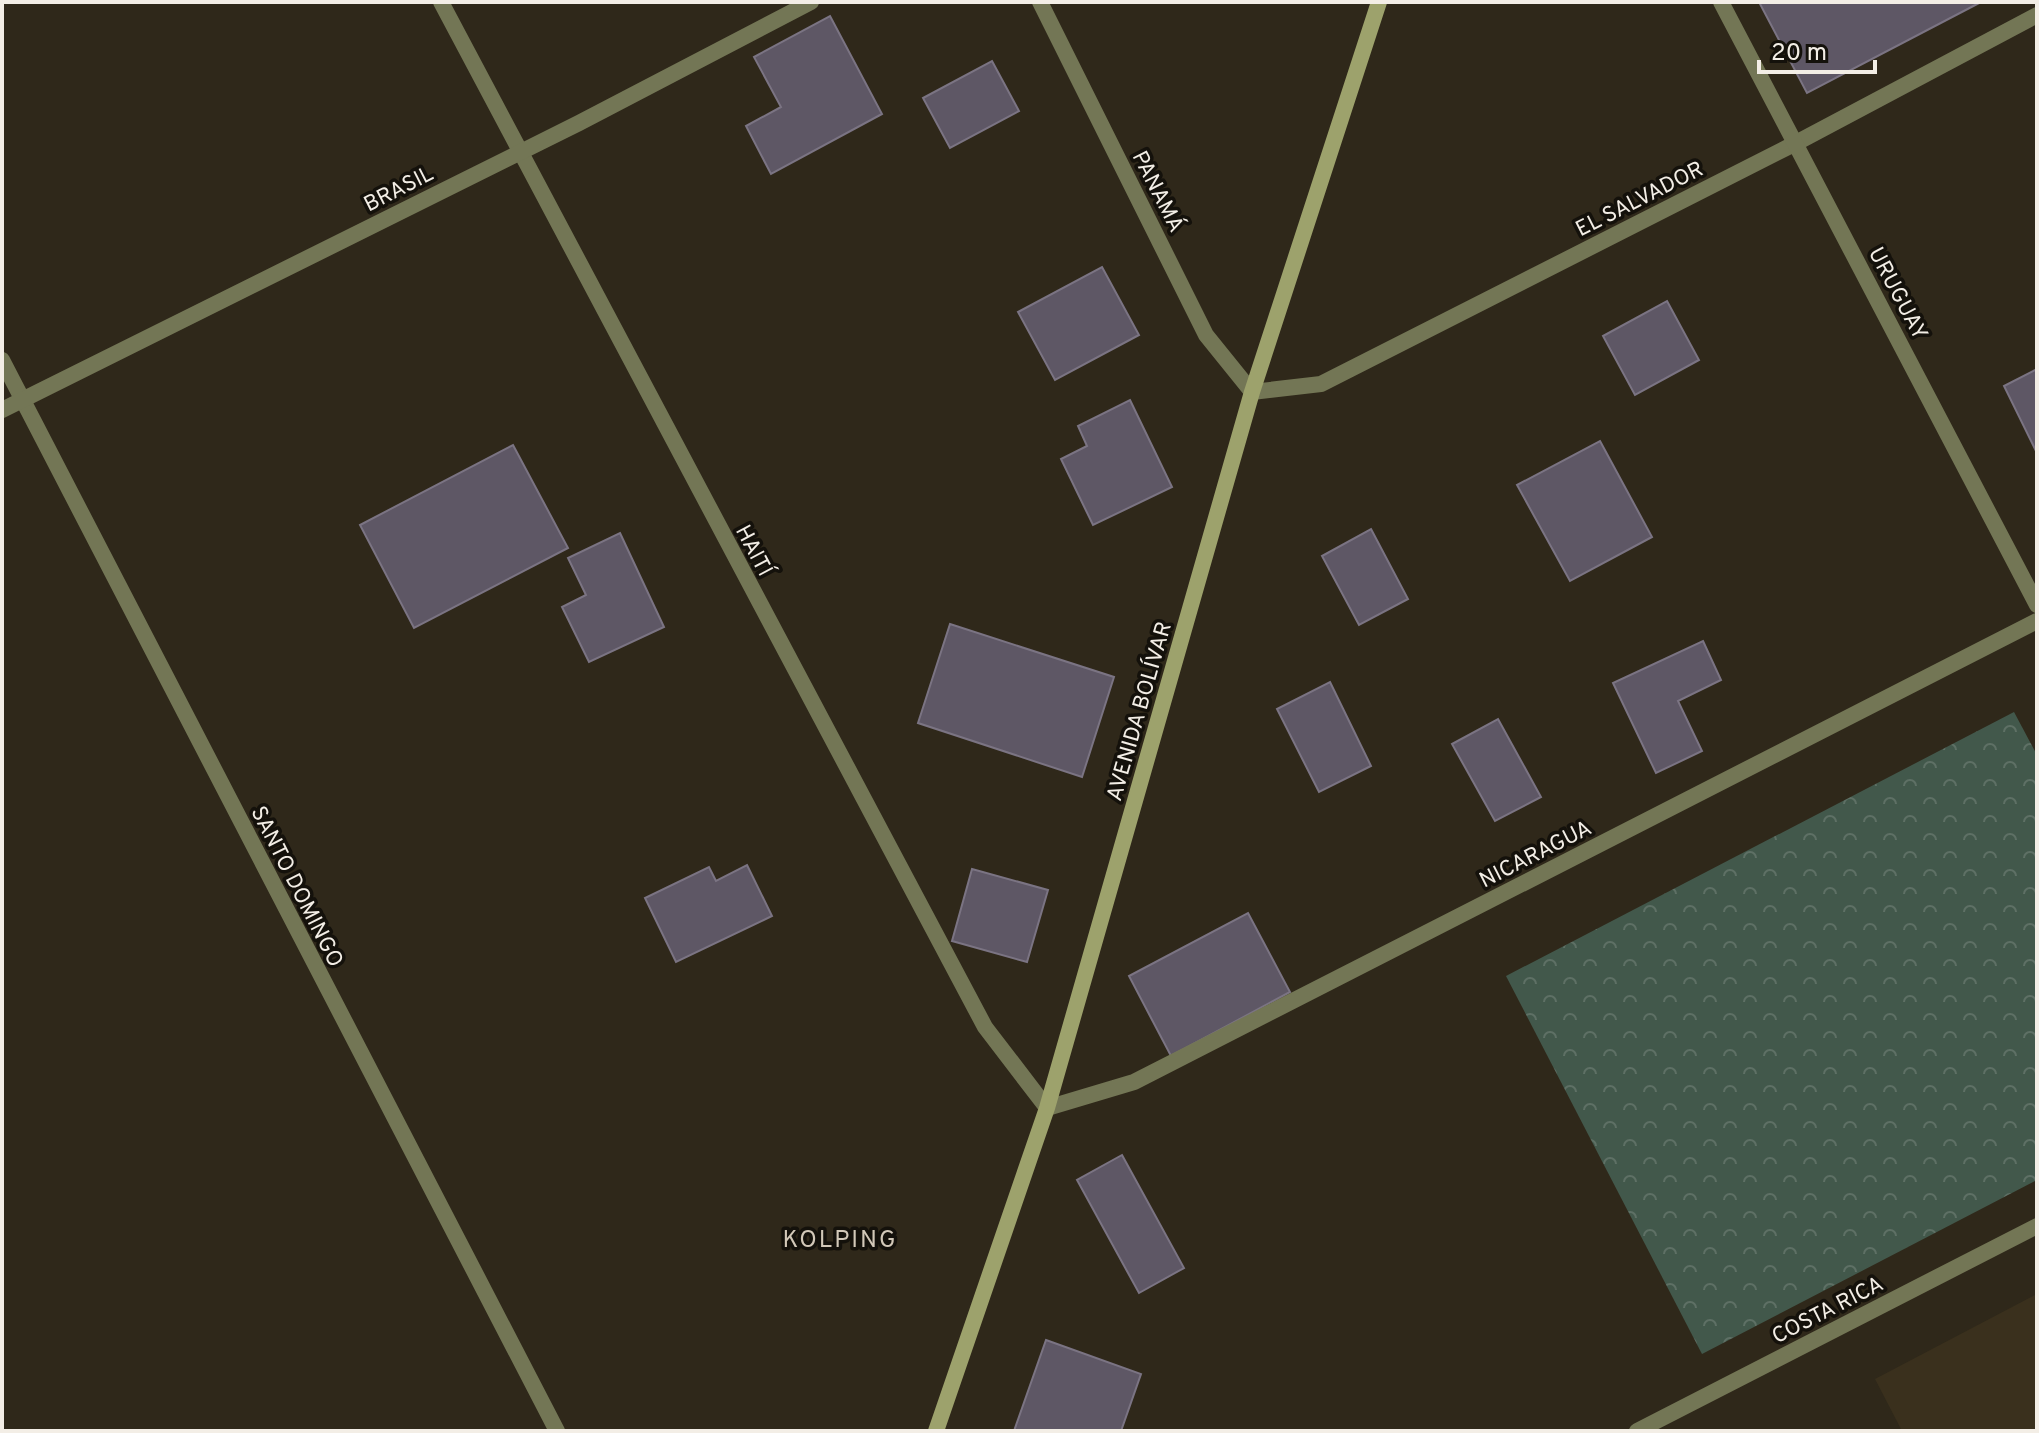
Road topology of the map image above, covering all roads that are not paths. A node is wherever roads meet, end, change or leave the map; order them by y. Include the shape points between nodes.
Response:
1 (441, 2) edge
2 (811, 2) edge
3 (1040, 2) edge
4 (1379, 2) edge
5 (1721, 2) edge
6 (2037, 15) edge
7 (1796, 143) junction
8 (519, 152) junction
9 (2, 360) edge
10 (1252, 392) junction
11 (23, 400) junction
12 (2, 410) edge
13 (2037, 605) edge
14 (2037, 621) edge
15 (1047, 1108) junction
16 (2037, 1226) edge
17 (557, 1431) edge
18 (936, 1431) edge
19 (1637, 1431) edge

1 - 8 street, HAITÍ
2 - 8 street, BRASIL
3 - 10 street, PANAMÁ via 1206,335
4 - 10 main road, AVENIDA BOLÍVAR
5 - 7 street, URUGUAY
6 - 7 street, EL SALVADOR
7 - 10 street, EL SALVADOR via 1321,384
7 - 13 street, URUGUAY
8 - 11 street, BRASIL
8 - 15 street, HAITÍ via 985,1027
9 - 11 street, SANTO DOMINGO
10 - 15 main road, AVENIDA BOLÍVAR
11 - 12 street, BRASIL
11 - 17 street, SANTO DOMINGO
14 - 15 street, NICARAGUA via 1134,1082
15 - 18 main road, AVENIDA BOLÍVAR
16 - 19 street, COSTA RICA

